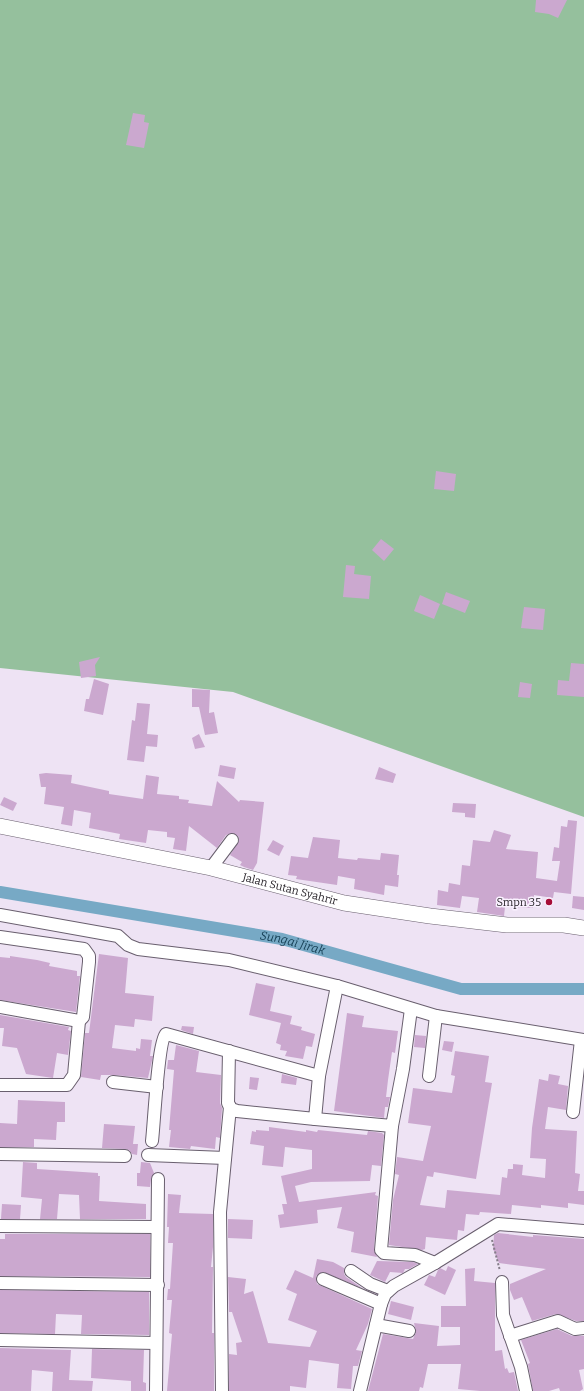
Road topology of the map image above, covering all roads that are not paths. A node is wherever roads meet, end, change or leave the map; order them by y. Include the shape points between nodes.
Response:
1 (0, 826) edge
2 (232, 840) dead end
3 (211, 868) junction
4 (0, 915) edge
5 (584, 928) edge
6 (0, 937) edge
7 (336, 986) junction
8 (0, 1007) edge
9 (411, 1009) junction
10 (436, 1016) junction
11 (79, 1021) junction
12 (583, 1040) edge
13 (229, 1051) junction
14 (319, 1076) junction
15 (429, 1076) dead end
16 (113, 1082) dead end
17 (0, 1084) edge
18 (157, 1087) junction
19 (230, 1107) junction
20 (573, 1112) dead end
21 (314, 1119) junction
22 (392, 1126) junction
23 (152, 1141) dead end
24 (0, 1154) edge
25 (148, 1155) dead end
26 (125, 1156) dead end
27 (225, 1158) junction
28 (158, 1179) dead end
29 (0, 1226) edge
30 (157, 1227) junction
31 (584, 1230) edge
32 (435, 1263) junction
33 (351, 1271) dead end
34 (323, 1278) dead end
35 (502, 1282) road end
36 (0, 1283) edge
37 (158, 1285) junction
38 (388, 1291) junction
39 (381, 1304) junction
40 (376, 1324) junction
41 (584, 1328) edge
42 (409, 1331) dead end
43 (510, 1336) junction
44 (0, 1340) edge
45 (156, 1343) junction
46 (156, 1391) edge
47 (222, 1391) edge
48 (360, 1391) edge
49 (526, 1391) edge

1 - 3 main road, Jalan Sutan Syahrir
2 - 3 street
3 - 5 main road, Jalan Sutan Syahrir via 344,903 506,925 564,925
4 - 7 street via 118,936 128,945 138,949 229,960
6 - 11 street via 84,949 87,952 89,962 83,1017
7 - 9 street
7 - 14 street
8 - 11 street
9 - 10 street
9 - 22 street
10 - 12 street
10 - 15 street
11 - 17 street via 74,1075 67,1085
12 - 20 street
13 - 14 street
13 - 18 street via 166,1034 163,1038
13 - 19 street
14 - 21 street
16 - 18 street
18 - 23 street
19 - 21 street via 237,1111
19 - 27 street
21 - 22 street
22 - 32 street via 381,1250 384,1253 415,1255
24 - 26 street
25 - 27 street
27 - 47 street via 220,1212
28 - 30 street
29 - 30 street
30 - 37 street
31 - 32 street via 502,1223
32 - 38 street
33 - 38 street via 370,1284
34 - 39 street
35 - 43 street via 503,1315
36 - 37 street
37 - 45 street
38 - 39 street
39 - 40 street
40 - 42 street
40 - 48 street
41 - 43 street via 575,1329 558,1321
43 - 49 street
44 - 45 street
45 - 46 street

